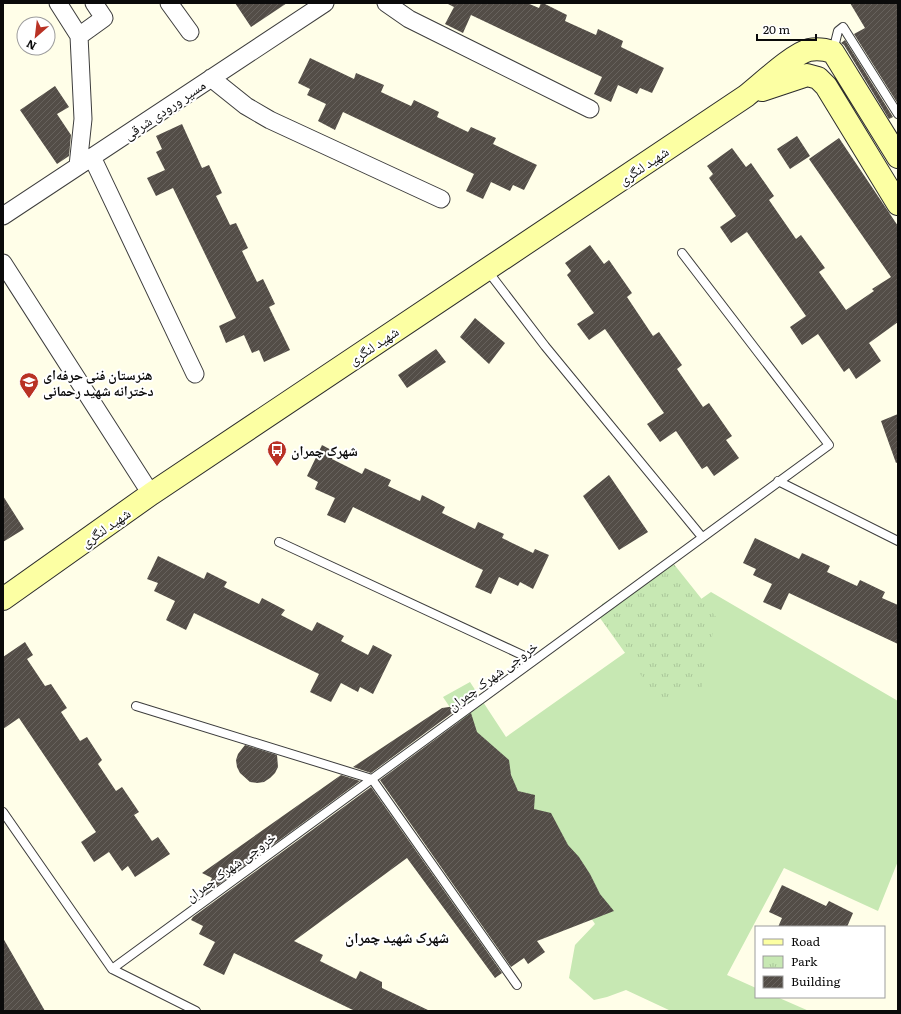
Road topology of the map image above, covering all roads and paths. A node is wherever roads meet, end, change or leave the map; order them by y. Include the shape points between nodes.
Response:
1 (58, 3) edge
2 (94, 3) edge
3 (169, 3) edge
4 (325, 3) edge
5 (386, 3) edge
6 (190, 32) dead end
7 (79, 36) junction
8 (833, 52) junction
9 (211, 78) junction
10 (746, 96) junction
11 (590, 109) dead end
12 (898, 114) edge
13 (898, 157) edge
14 (85, 162) junction
15 (441, 199) dead end
16 (898, 204) edge
17 (3, 216) edge
18 (682, 253) dead end
19 (3, 263) edge
20 (486, 270) junction
21 (195, 374) dead end
22 (778, 481) junction
23 (151, 494) junction
24 (702, 537) junction
25 (898, 541) edge
26 (279, 542) dead end
27 (3, 599) edge
28 (533, 660) junction
29 (136, 706) dead end
30 (372, 779) junction
31 (3, 812) edge
32 (112, 969) junction
33 (517, 985) dead end
34 (196, 1011) edge

1 - 7 street
2 - 7 street via 104,18
3 - 6 street
4 - 9 street, مسیر ورودی شرقی
5 - 11 street via 409,19
7 - 14 street
8 - 10 main road, شهید لنگری via 820,48 807,50
8 - 12 lane via 838,31 843,27
8 - 13 main road
9 - 14 street, مسیر ورودی شرقی
9 - 15 street via 246,106 270,120
10 - 16 main road, شهید لنگری via 808,75 818,78 826,86
10 - 20 main road, شهید لنگری
14 - 17 street, مسیر ورودی شرقی
14 - 21 street
18 - 22 lane, خروجی شهرک چمران via 829,445
19 - 23 street
20 - 23 main road, شهید لنگری
20 - 24 lane
22 - 24 lane, خروجی شهرک چمران
22 - 25 lane
23 - 27 main road, شهید لنگری
24 - 28 lane, خروجی شهرک چمران
26 - 28 lane
28 - 30 lane, خروجی شهرک چمران
29 - 30 lane
30 - 32 lane, خروجی شهرک چمران
30 - 33 lane
31 - 32 lane
32 - 34 lane

